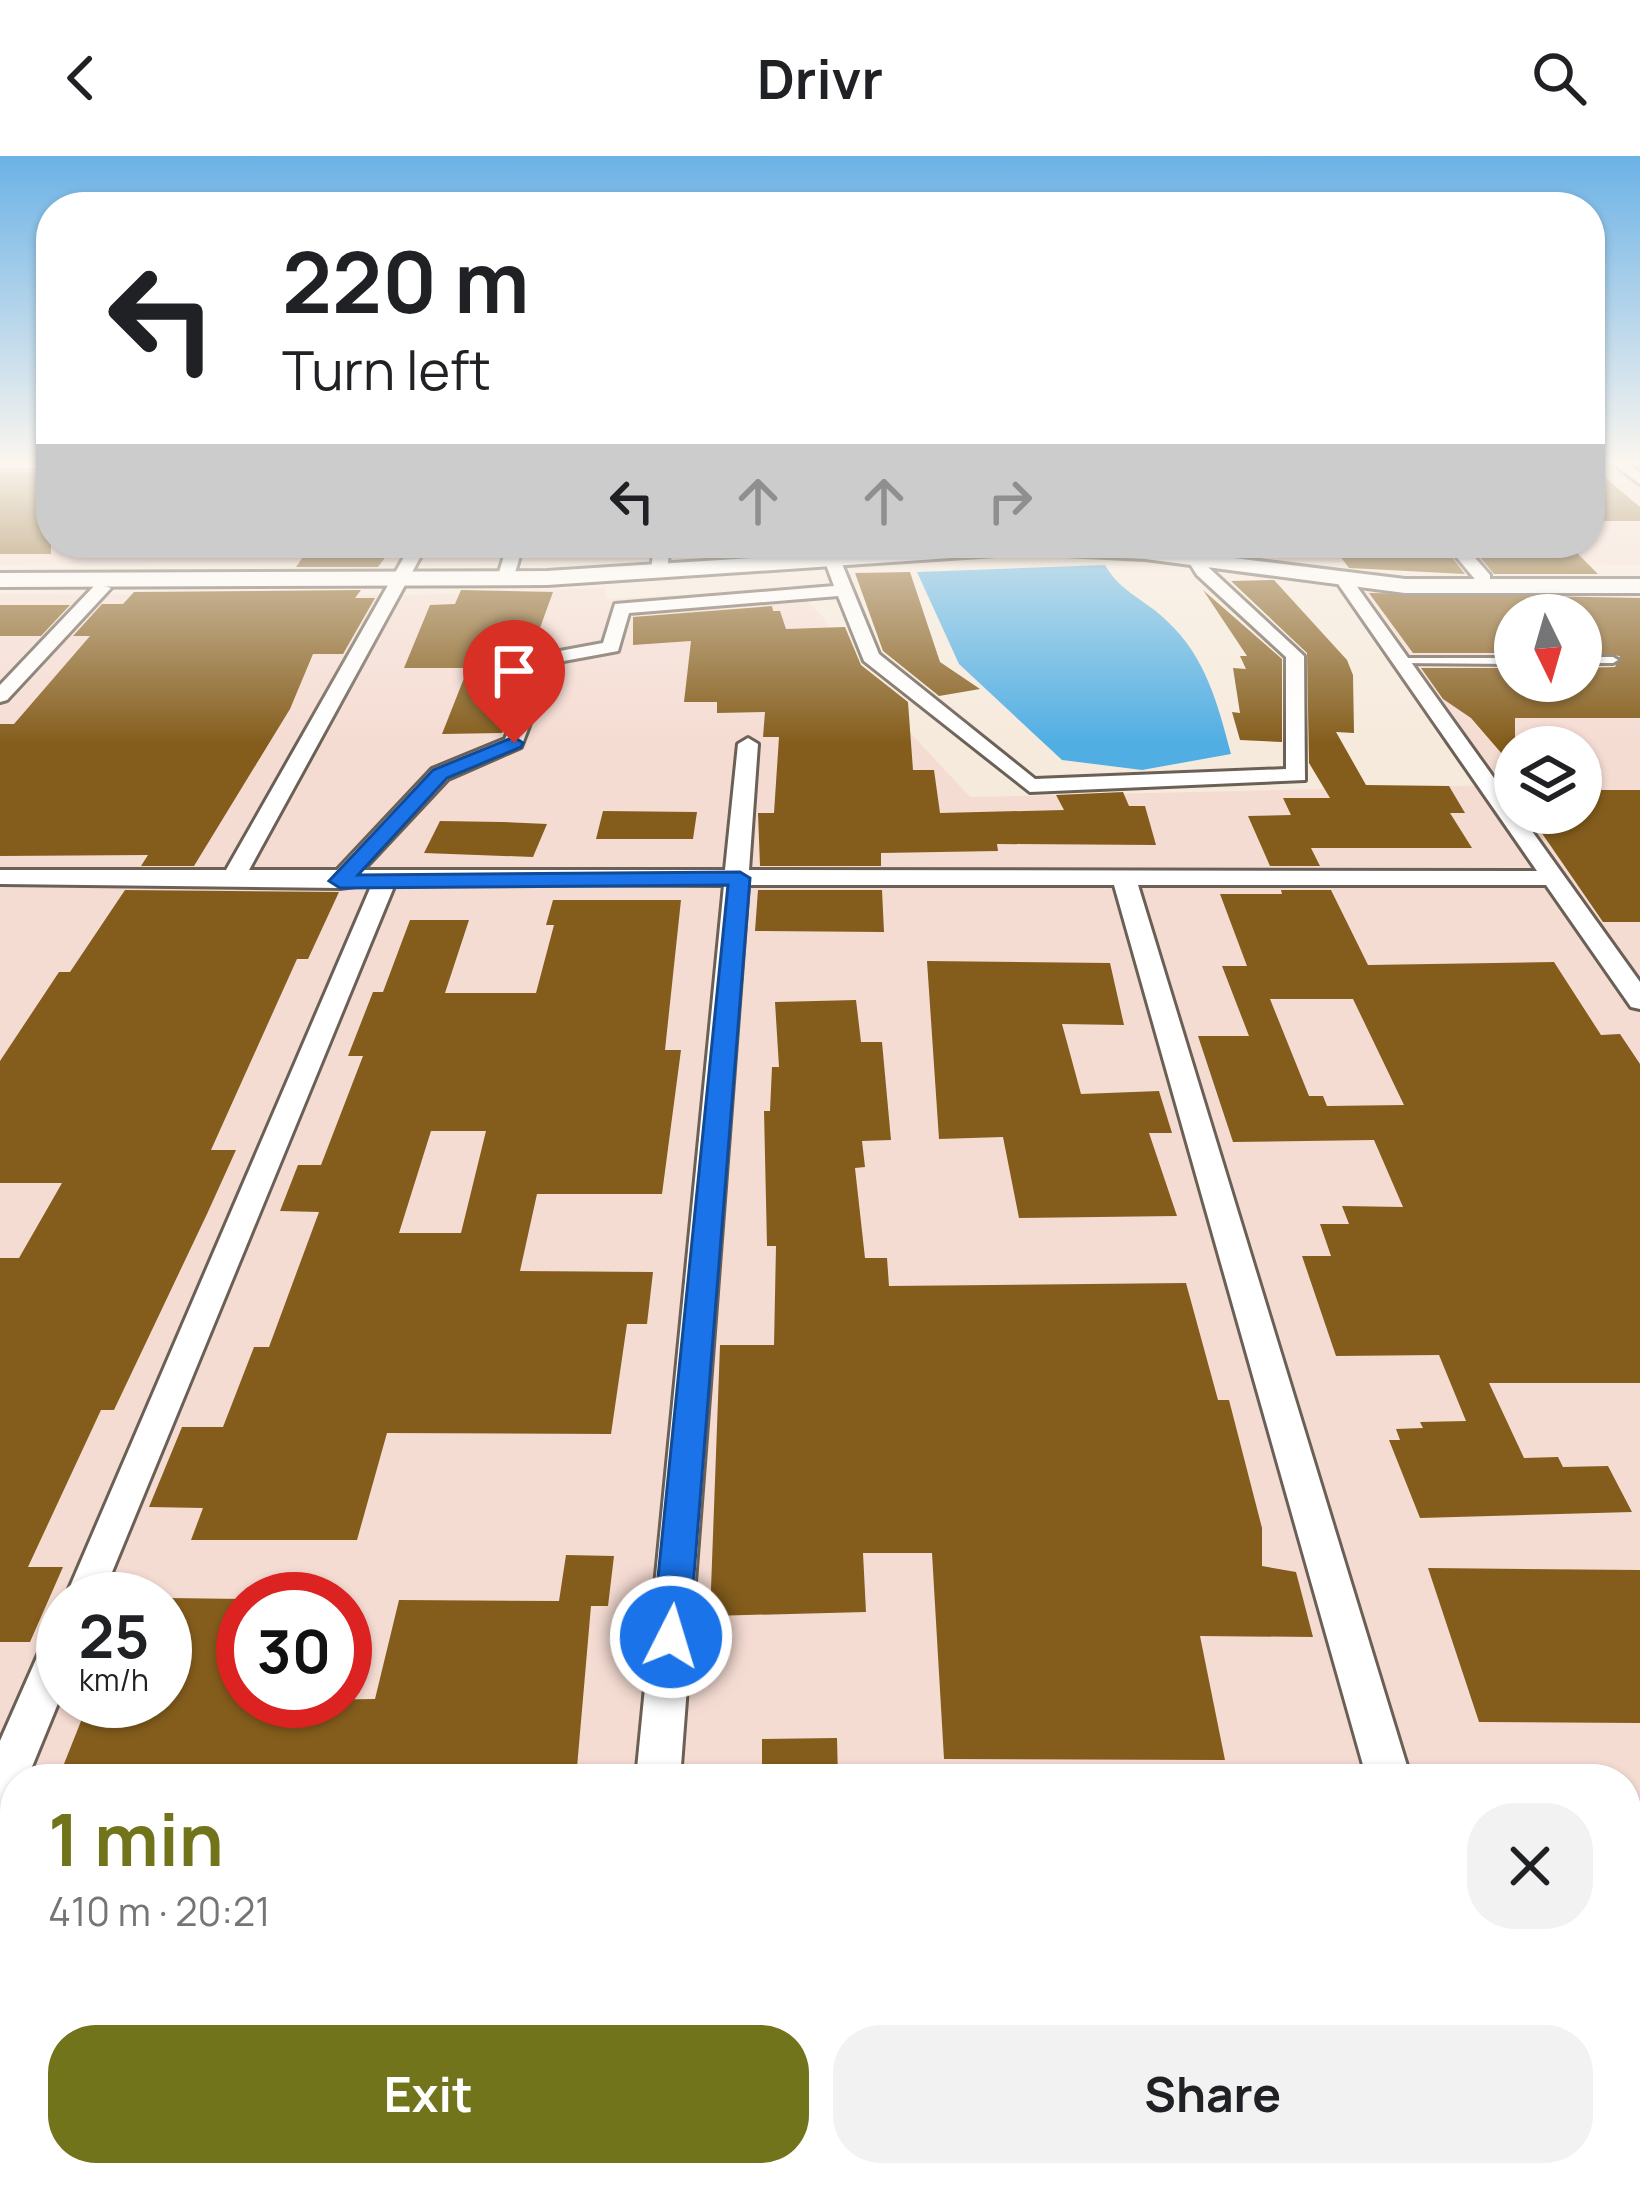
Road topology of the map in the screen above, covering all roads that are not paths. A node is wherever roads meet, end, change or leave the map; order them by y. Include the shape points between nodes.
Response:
1 (412, 558) edge
2 (512, 558) edge
3 (660, 558) edge
4 (842, 558) edge
5 (1196, 558) edge
6 (1229, 558) edge
7 (1466, 558) edge
8 (659, 572) junction
9 (1342, 578) junction
10 (506, 579) junction
11 (1484, 579) junction
12 (1376, 582) junction
13 (1640, 583) edge
14 (0, 584) edge
15 (397, 584) junction
16 (102, 587) junction
17 (847, 590) junction
18 (1602, 660) edge
19 (1613, 660) dead end
20 (1400, 661) junction
21 (1494, 661) edge
22 (0, 696) edge
23 (748, 744) dead end
24 (0, 877) edge
25 (740, 878) junction
26 (1124, 878) junction
27 (1552, 878) junction
28 (232, 880) junction
29 (340, 881) junction
30 (386, 881) junction
31 (1640, 1000) edge
32 (92, 1572) edge
33 (36, 1706) edge
34 (11, 1764) edge
35 (659, 1764) edge
36 (1385, 1764) edge

1 - 15 street
2 - 10 street
3 - 8 street
4 - 8 main road
4 - 15 main road via 529,586
4 - 17 street
5 - 17 street via 1295,656 1297,775 1030,786 872,657
6 - 9 main road
7 - 11 street
8 - 10 main road
9 - 12 main road
9 - 20 street
10 - 15 main road
11 - 12 main road
11 - 13 main road
12 - 13 main road
14 - 15 main road
14 - 16 main road
15 - 16 main road
15 - 28 street
16 - 22 street
17 - 29 street via 621,608 611,646 545,659 514,743 440,774
18 - 19 lane
20 - 21 lane
20 - 27 street
23 - 25 street
24 - 28 street
25 - 26 street
25 - 30 street
25 - 35 street
26 - 27 street
26 - 36 street
27 - 31 street
28 - 29 street
29 - 30 street
30 - 32 street
33 - 34 street

